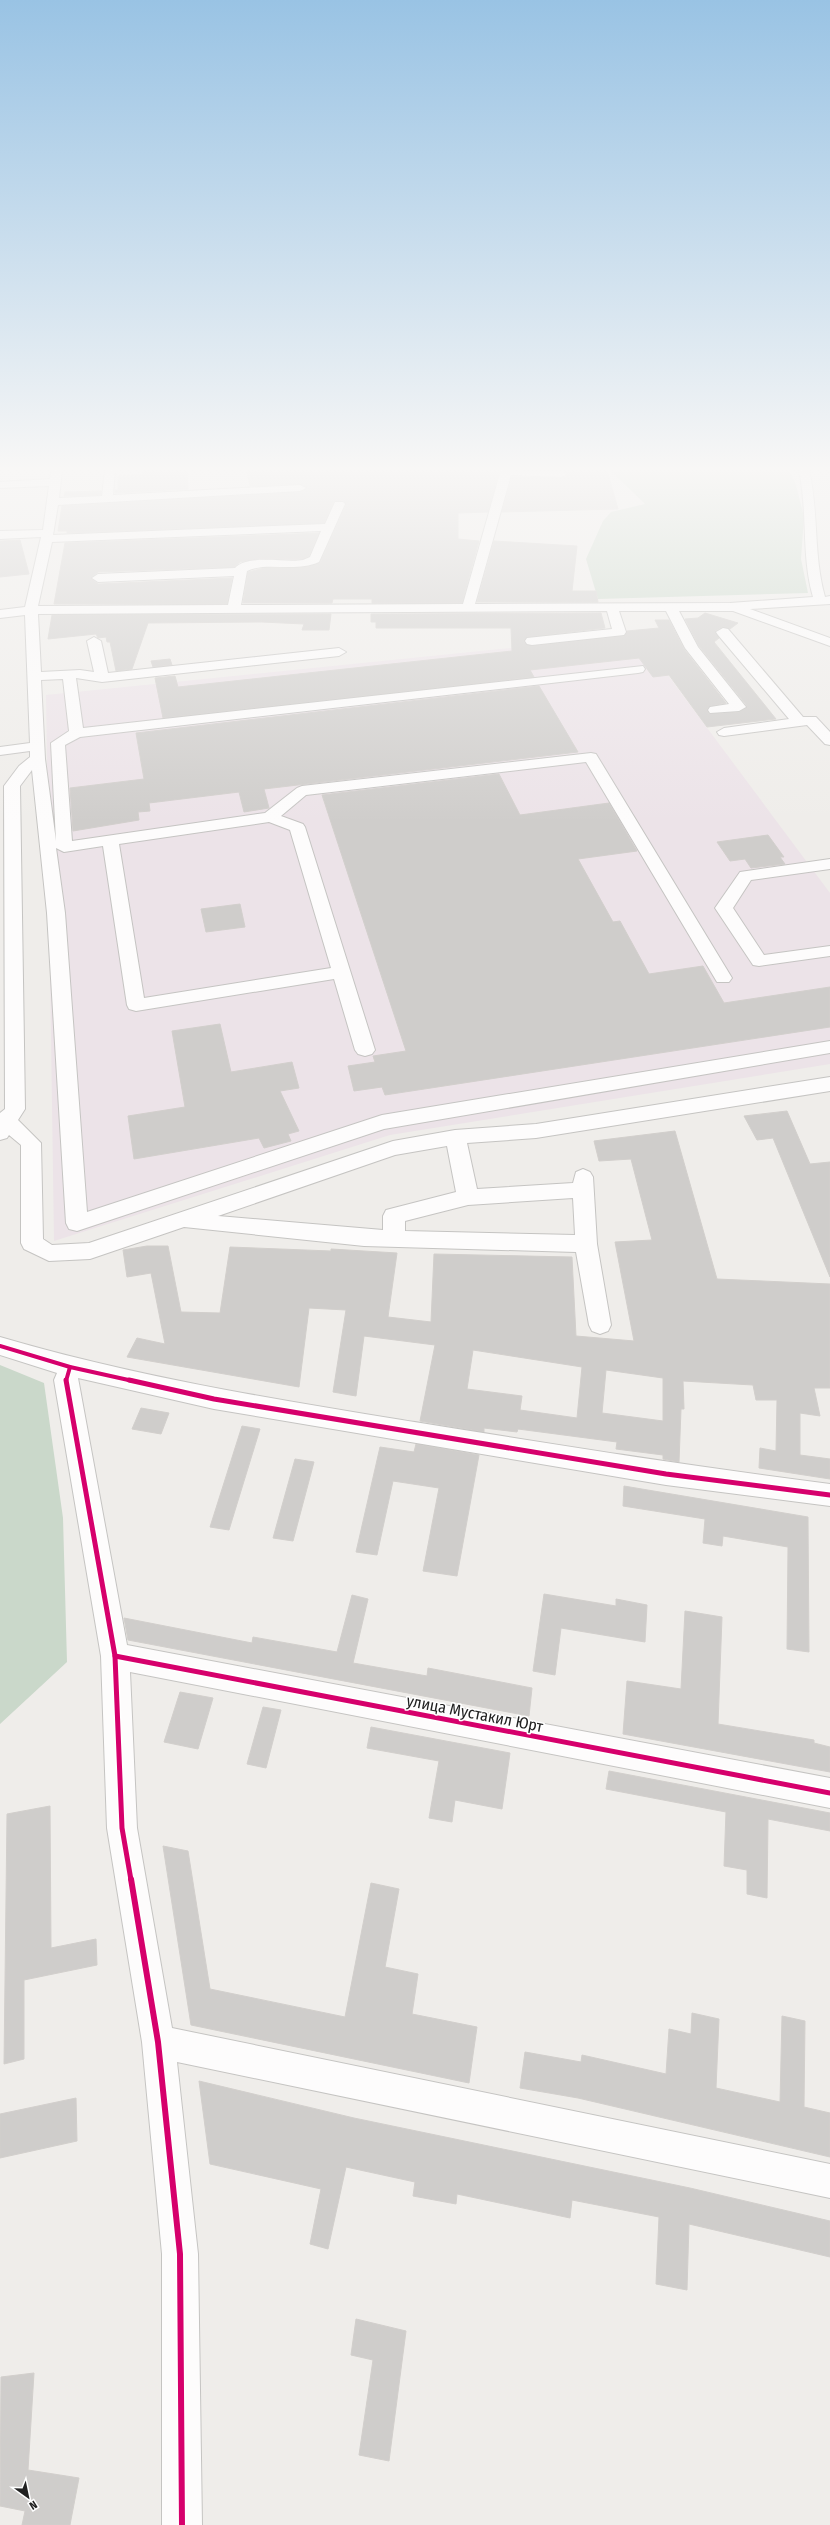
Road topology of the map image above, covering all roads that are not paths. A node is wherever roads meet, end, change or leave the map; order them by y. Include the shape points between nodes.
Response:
1 (36, 588) edge
2 (151, 588) edge
3 (237, 588) edge
4 (474, 588) edge
5 (815, 588) edge
6 (825, 600) edge
7 (670, 607) junction
8 (730, 607) junction
9 (468, 608) junction
10 (612, 608) junction
11 (146, 609) junction
12 (31, 610) junction
13 (234, 610) junction
14 (0, 614) edge
15 (723, 632) dead end
16 (94, 641) dead end
17 (532, 641) dead end
18 (830, 642) edge
19 (339, 652) dead end
20 (638, 669) dead end
21 (69, 674) junction
22 (35, 676) junction
23 (102, 678) junction
24 (715, 710) dead end
25 (800, 722) junction
26 (724, 732) dead end
27 (76, 734) junction
28 (830, 741) edge
29 (0, 751) edge
30 (38, 752) junction
31 (24, 769) junction
32 (0, 778) edge
33 (270, 817) junction
34 (110, 841) junction
35 (830, 864) edge
36 (830, 950) edge
37 (7, 965) edge
38 (341, 972) junction
39 (723, 978) dead end
40 (830, 1047) edge
41 (365, 1050) dead end
42 (830, 1084) edge
43 (2, 1125) edge
44 (455, 1137) junction
45 (468, 1197) junction
46 (182, 1220) junction
47 (394, 1239) junction
48 (586, 1244) junction
49 (600, 1325) dead end
50 (0, 1346) edge
51 (70, 1367) junction
52 (830, 1495) edge
53 (116, 1656) junction
54 (830, 1793) edge
55 (158, 2042) junction
56 (830, 2181) edge
57 (182, 2525) edge

1 - 12 street
2 - 11 street
3 - 13 street
4 - 9 street
5 - 6 street
6 - 8 street
7 - 8 street
7 - 10 street
7 - 24 street via 692,648 739,707
8 - 18 street
9 - 10 street
9 - 13 street
10 - 17 street via 619,632
11 - 12 street
11 - 13 street
12 - 14 street
12 - 22 street
15 - 25 street
16 - 23 street
19 - 23 street
20 - 27 street
21 - 22 street
21 - 23 street
21 - 27 street
22 - 30 street
25 - 26 street
25 - 28 street via 811,720
27 - 34 street via 58,743 64,847
29 - 30 street
30 - 31 street
30 - 40 street via 56,912 76,1223 382,1122
31 - 32 street
31 - 37 street via 12,786
33 - 34 street
33 - 38 street via 297,827
33 - 39 street via 302,791 591,757
34 - 38 street via 136,1005
35 - 36 street via 746,876 724,908 759,961
37 - 43 street via 15,1109
38 - 41 street
42 - 44 street via 536,1131
43 - 46 street via 31,1143 32,1243 49,1253 90,1251
44 - 45 street
44 - 46 street via 393,1148
45 - 47 street via 394,1216
45 - 48 street via 583,1183
46 - 47 street
47 - 48 street
48 - 49 street
50 - 51 street
51 - 52 street via 214,1399 666,1474
51 - 53 street via 66,1380
53 - 54 street, улица Мустакил Юрт
53 - 55 street via 122,1828
55 - 56 street
55 - 57 street via 180,2254

